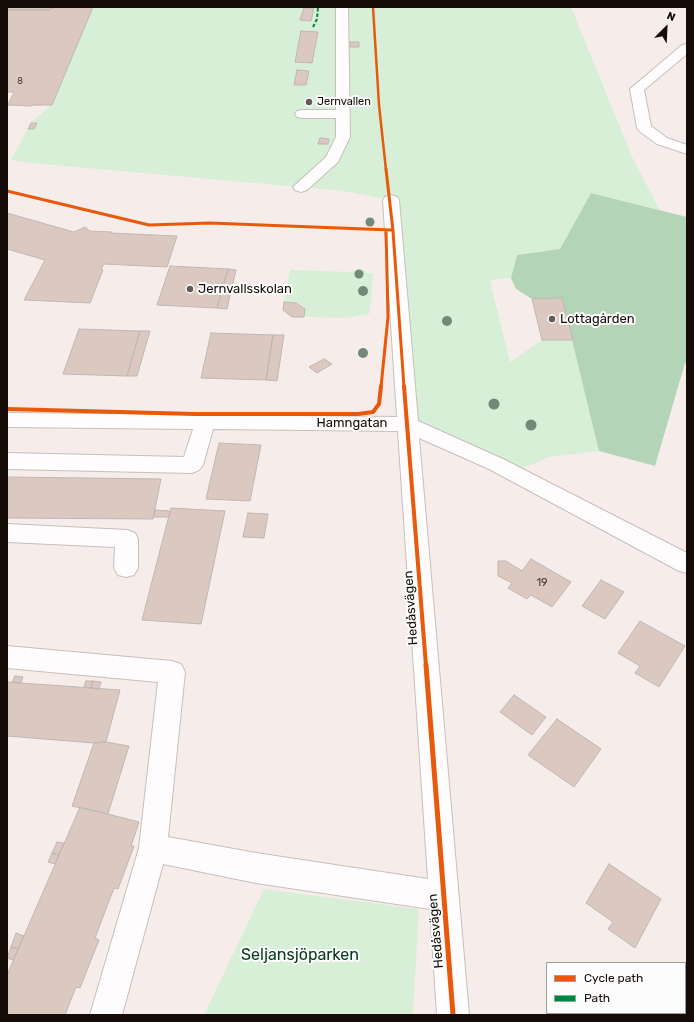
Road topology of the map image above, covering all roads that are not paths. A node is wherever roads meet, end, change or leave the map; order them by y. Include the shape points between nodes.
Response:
1 (342, 7) edge
2 (687, 48) edge
3 (302, 114) dead end
4 (344, 114) junction
5 (687, 150) edge
6 (301, 187) dead end
7 (390, 200) dead end
8 (7, 420) edge
9 (205, 422) junction
10 (407, 424) junction
11 (7, 461) edge
12 (7, 533) edge
13 (687, 564) edge
14 (126, 568) dead end
15 (7, 657) edge
16 (153, 848) junction
17 (444, 896) junction
18 (106, 1015) edge
19 (453, 1015) edge

1 - 4 street
2 - 5 street via 637,89 644,128 662,141
3 - 4 street
4 - 6 street via 343,137 333,159
7 - 10 street, Hedåsvägen
8 - 9 street, Hamngatan
9 - 10 street, Hamngatan
9 - 11 street via 192,465
10 - 13 street, Hamngatan via 496,464
10 - 17 street, Hedåsvägen
12 - 14 street via 127,539
15 - 16 street via 172,672
16 - 17 street via 256,868
16 - 18 street
17 - 19 street, Hedåsvägen

